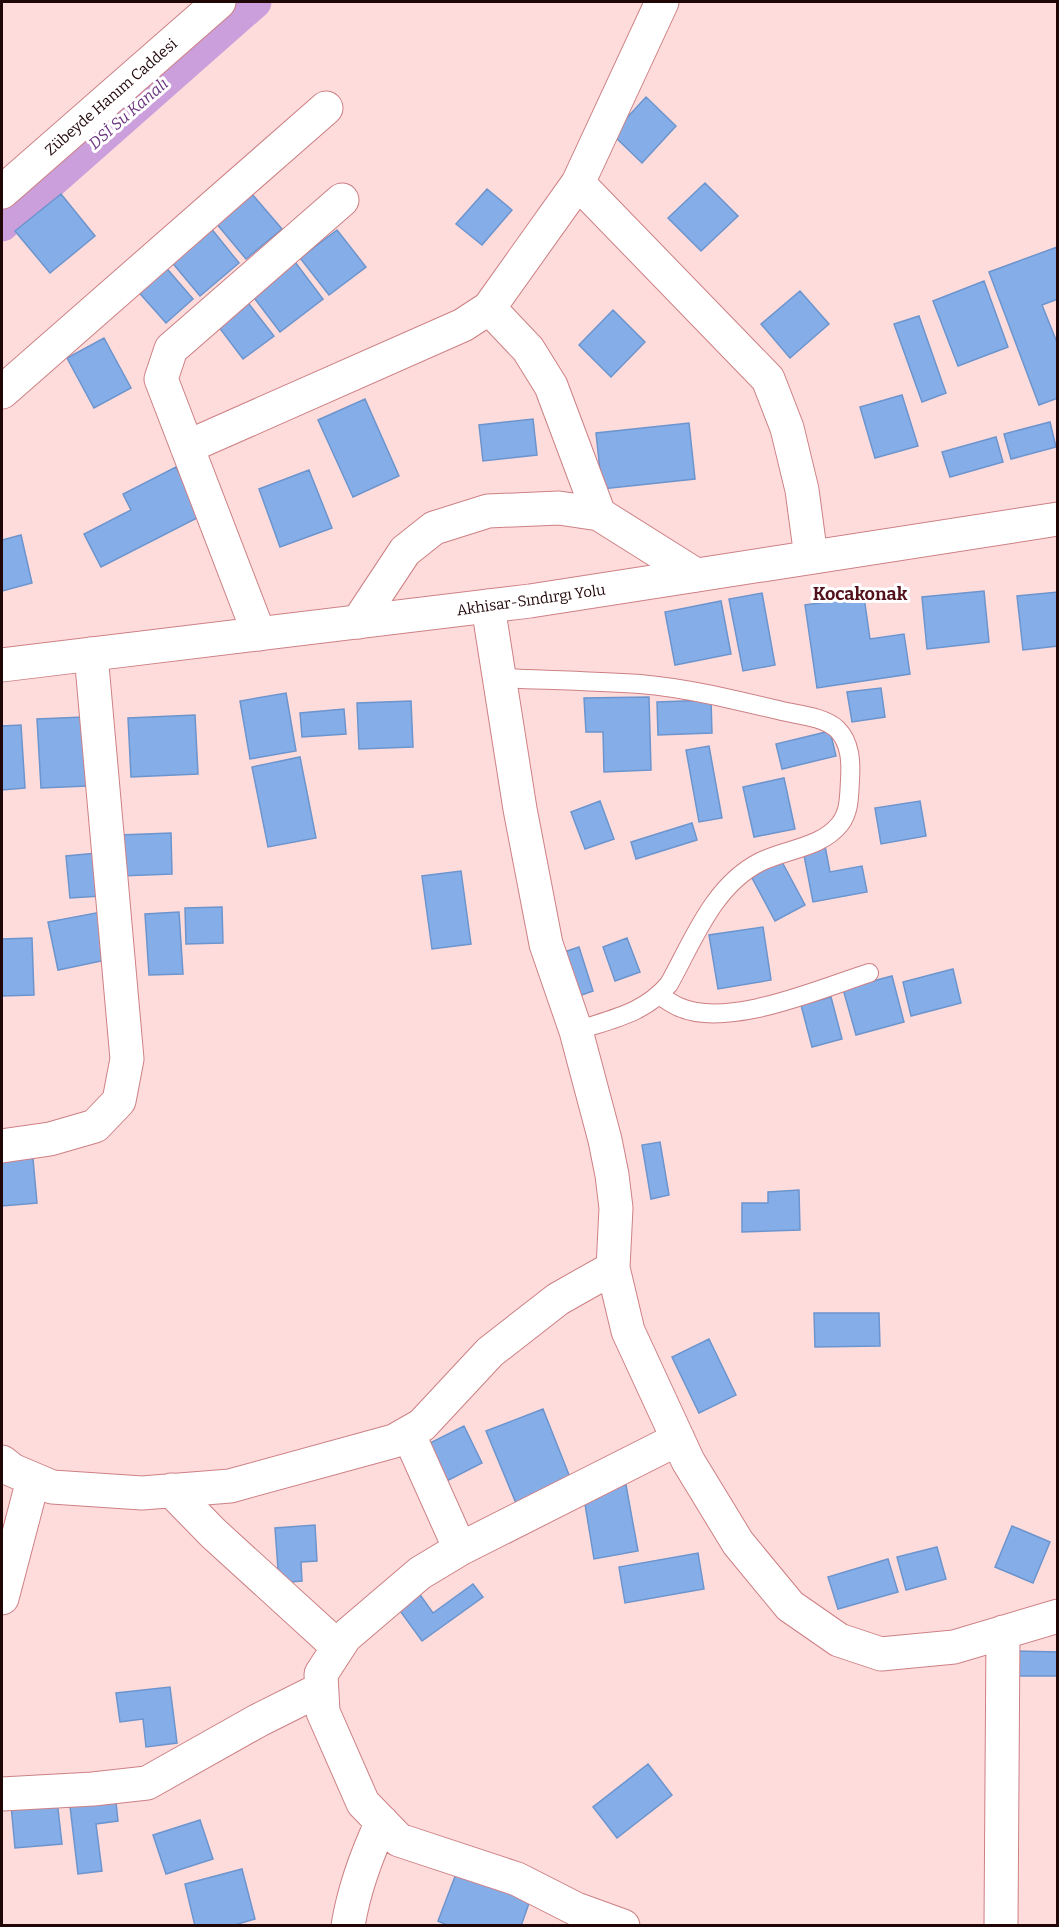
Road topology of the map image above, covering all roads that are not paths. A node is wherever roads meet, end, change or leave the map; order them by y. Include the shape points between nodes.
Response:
1 (219, 2) edge
2 (662, 2) edge
3 (326, 108) dead end
4 (578, 183) junction
5 (2, 192) edge
6 (342, 201) dead end
7 (489, 308) junction
8 (2, 392) edge
9 (188, 447) junction
10 (599, 514) junction
11 (1058, 519) edge
12 (811, 557) junction
13 (696, 575) junction
14 (488, 606) junction
15 (358, 622) junction
16 (259, 634) junction
17 (92, 654) junction
18 (2, 665) edge
19 (499, 678) junction
20 (869, 973) dead end
21 (659, 995) junction
22 (576, 1031) junction
23 (2, 1146) edge
24 (613, 1268) junction
25 (408, 1433) junction
26 (678, 1439) junction
27 (2, 1462) edge
28 (33, 1480) junction
29 (171, 1490) junction
30 (460, 1549) junction
31 (2, 1598) edge
32 (1058, 1616) edge
33 (1003, 1632) junction
34 (338, 1647) junction
35 (321, 1689) junction
36 (2, 1794) edge
37 (382, 1822) junction
38 (348, 1926) edge
39 (623, 1926) edge
40 (1001, 1926) edge

1 - 5 street, Zübeyde Hanım Caddesi
2 - 4 street
3 - 8 street
4 - 7 street
4 - 12 street via 768,379 787,428
6 - 9 street via 171,349 161,379
7 - 9 street via 463,325
7 - 10 street via 528,349 551,386
9 - 16 street
10 - 13 street
10 - 15 street via 559,508 488,511 434,528 405,551
11 - 12 street, Akhisar-Sındırgı Yolu
12 - 13 street, Akhisar-Sındırgı Yolu
13 - 14 street, Akhisar-Sındırgı Yolu
14 - 15 street, Akhisar-Sındırgı Yolu
14 - 19 street
15 - 16 street, Akhisar-Sındırgı Yolu
16 - 17 street, Akhisar-Sındırgı Yolu
17 - 18 street, Akhisar-Sındırgı Yolu
17 - 23 street via 127,1059 119,1101 94,1126 50,1139
19 - 21 lane via 641,684 684,690 828,722 846,743 851,767 849,801 842,821 821,840 758,863 727,887
19 - 22 street via 546,944
20 - 21 lane via 734,1013 680,1008
21 - 22 lane via 642,1008
22 - 24 street via 612,1175 616,1208
24 - 25 street via 558,1299 490,1352 422,1425
24 - 26 street via 628,1331
25 - 29 street via 394,1441 230,1486
25 - 30 street
26 - 30 street
26 - 33 street via 738,1543 790,1606 839,1640 880,1654 954,1647
27 - 28 street
28 - 29 street via 52,1487
28 - 31 street
29 - 34 street
30 - 34 street via 420,1573
32 - 33 street
33 - 40 street
34 - 35 street via 321,1674
35 - 36 street via 147,1783
35 - 37 street via 323,1712 363,1803
37 - 38 street via 356,1885
37 - 39 street via 399,1840 517,1879 576,1909

